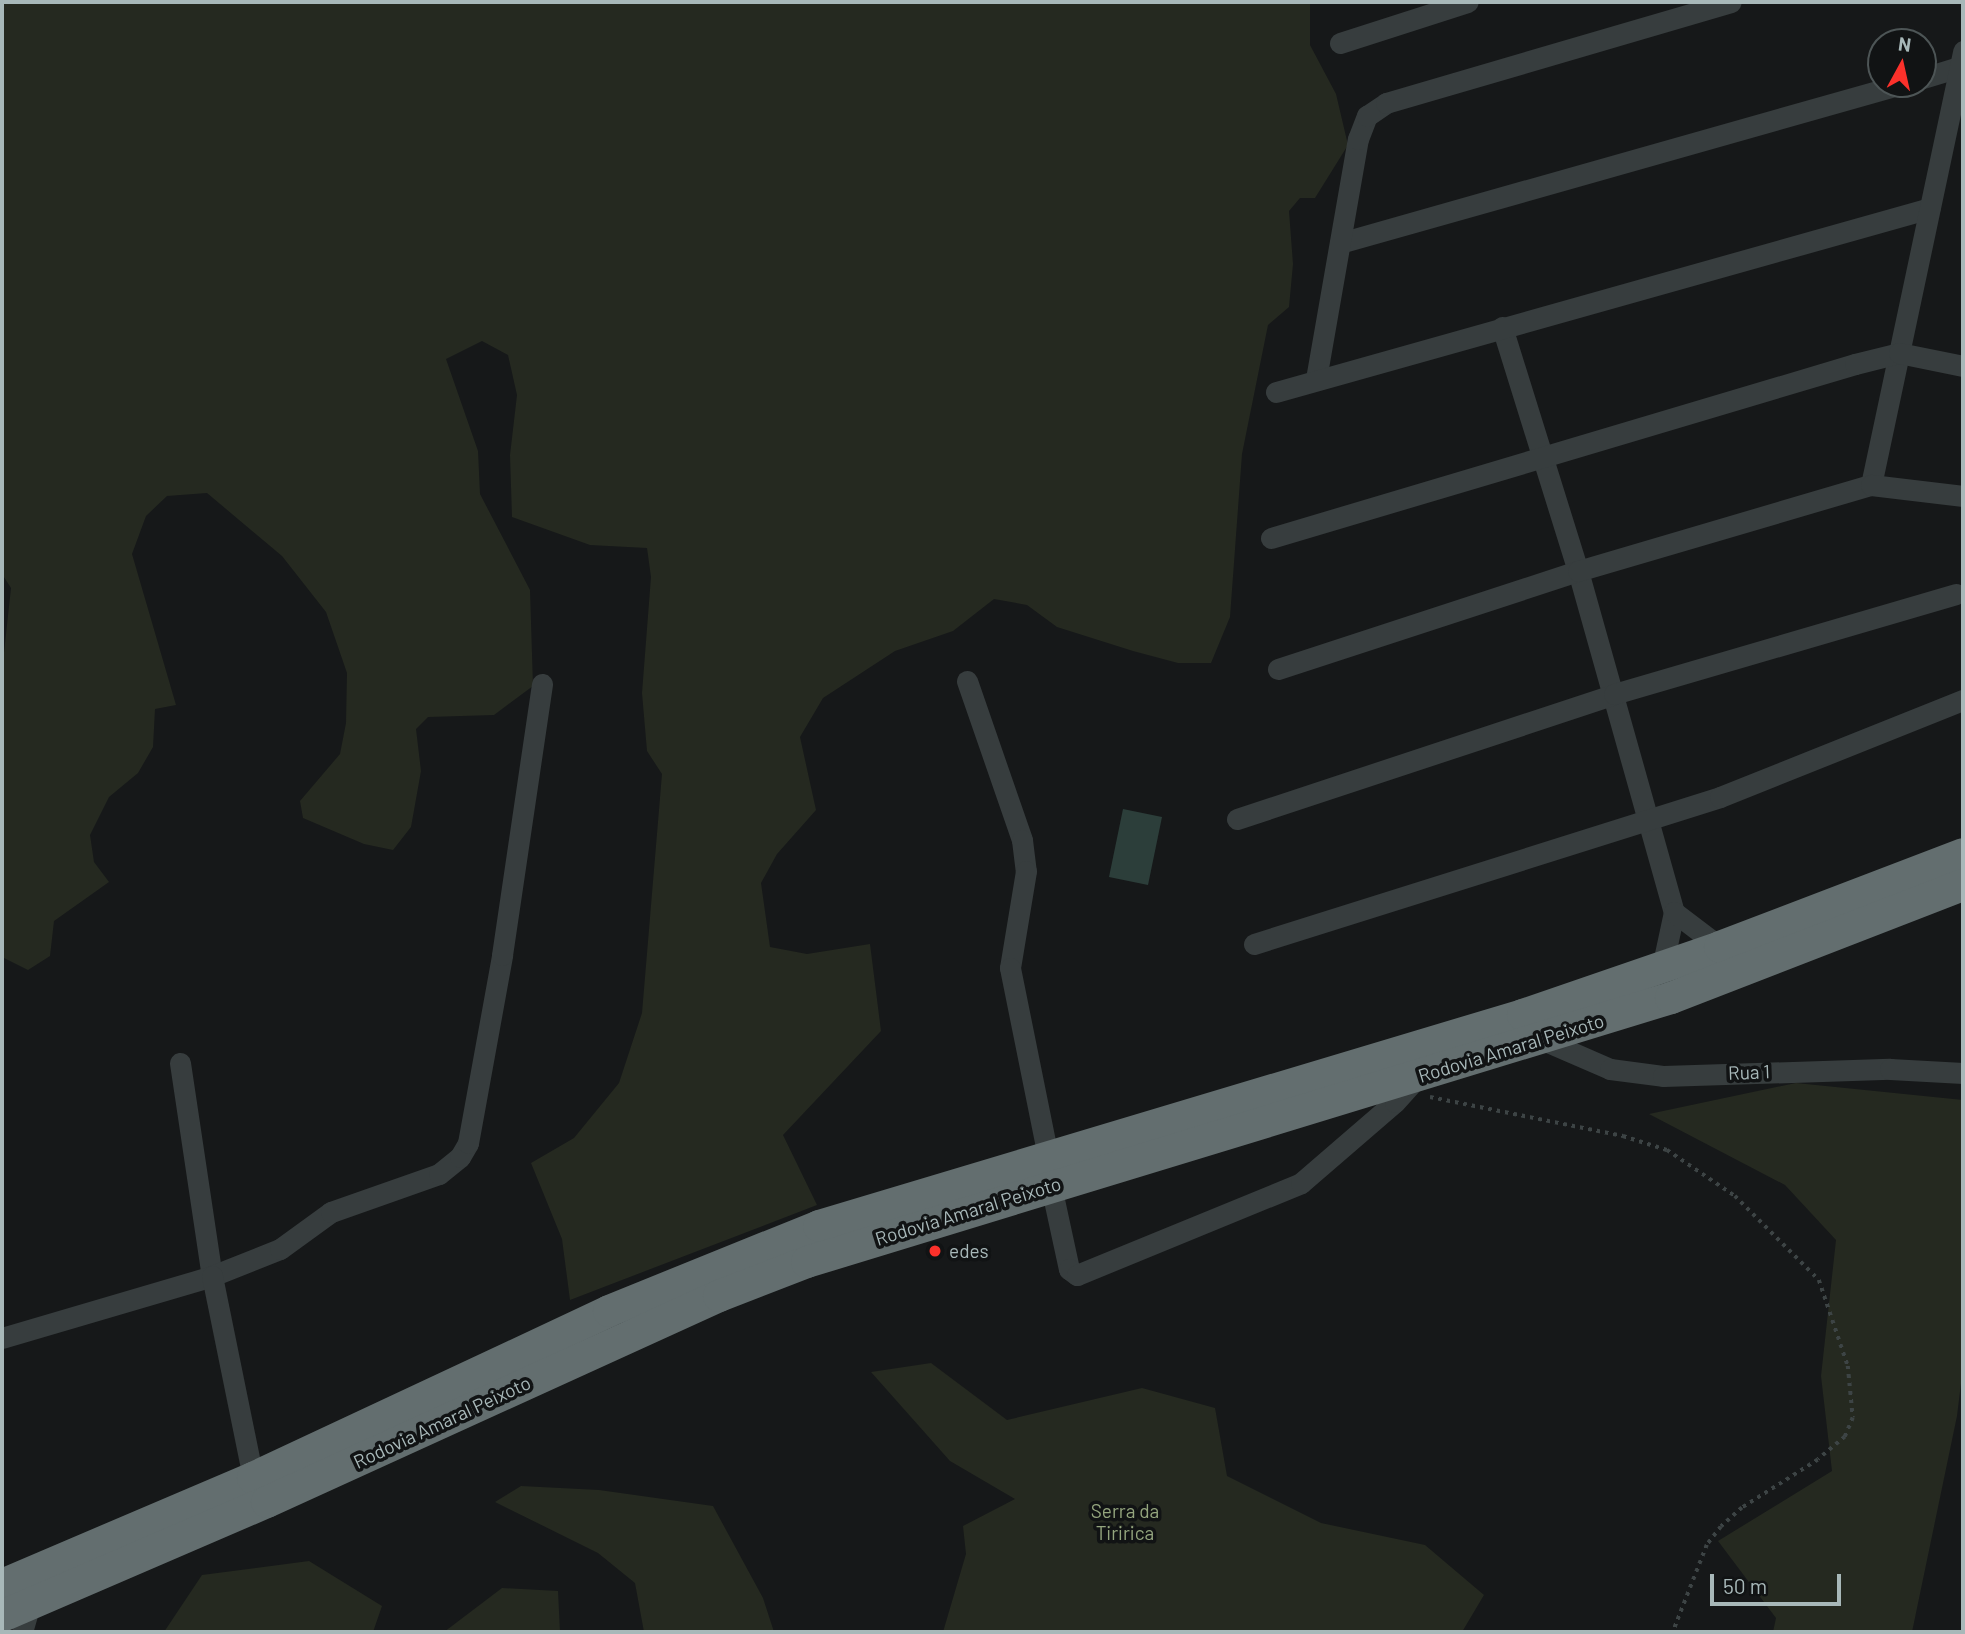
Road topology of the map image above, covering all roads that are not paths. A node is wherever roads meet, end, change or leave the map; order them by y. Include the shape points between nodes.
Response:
1 (1468, 2) edge
2 (1731, 2) edge
3 (1340, 43) dead end
4 (1962, 59) edge
5 (1937, 71) edge
6 (1867, 94) edge
7 (1930, 208) junction
8 (1340, 243) junction
9 (1502, 327) junction
10 (1899, 353) junction
11 (1963, 366) edge
12 (1316, 379) junction
13 (1276, 392) dead end
14 (1543, 457) junction
15 (1871, 485) junction
16 (1963, 496) edge
17 (1271, 538) dead end
18 (1578, 571) junction
19 (1956, 594) dead end
20 (1278, 668) dead end
21 (967, 681) dead end
22 (542, 684) dead end
23 (1614, 694) junction
24 (1963, 700) edge
25 (1237, 819) dead end
26 (1649, 819) junction
27 (1963, 855) edge
28 (1963, 885) edge
29 (1674, 912) junction
30 (1254, 944) dead end
31 (1720, 947) junction
32 (1662, 968) junction
33 (1541, 1039) junction
34 (180, 1063) dead end
35 (1963, 1073) edge
36 (1412, 1085) junction
37 (1345, 1098) junction
38 (1375, 1121) junction
39 (1049, 1172) junction
40 (212, 1276) junction
41 (2, 1338) edge
42 (253, 1478) junction
43 (2, 1585) edge
44 (18, 1617) edge

1 - 3 street
2 - 8 street via 1386,103 1362,125
4 - 5 street
4 - 7 street
6 - 8 street
7 - 9 street
7 - 10 street
8 - 12 street
9 - 12 street
9 - 14 street
10 - 11 street
10 - 14 street
10 - 15 street
12 - 13 street
14 - 17 street
14 - 18 street
15 - 16 street
15 - 18 street
18 - 20 street
18 - 23 street
19 - 23 street
21 - 39 street via 1022,840 1026,871 1010,968
22 - 40 street via 468,1143 460,1157 439,1174 331,1212 280,1249
23 - 25 street
23 - 26 street
24 - 26 street via 1720,797
26 - 29 street
26 - 30 street
27 - 31 highway, Rodovia Amaral Peixoto
28 - 33 highway, Rodovia Amaral Peixoto via 1671,998
29 - 31 street
29 - 32 street
31 - 32 highway, Rodovia Amaral Peixoto
32 - 39 highway, Rodovia Amaral Peixoto
33 - 35 street, Rua 1 via 1610,1069 1663,1076 1890,1069
33 - 36 highway, Rodovia Amaral Peixoto
34 - 40 street
36 - 37 highway, Rodovia Amaral Peixoto
36 - 38 street
37 - 38 street
37 - 39 highway, Rodovia Amaral Peixoto
38 - 39 street via 1301,1183 1077,1275 1069,1269
39 - 42 highway, Rodovia Amaral Peixoto via 819,1226 671,1284
39 - 44 highway, Rodovia Amaral Peixoto via 719,1296
40 - 41 street
40 - 42 street
42 - 43 highway, Rodovia Amaral Peixoto

